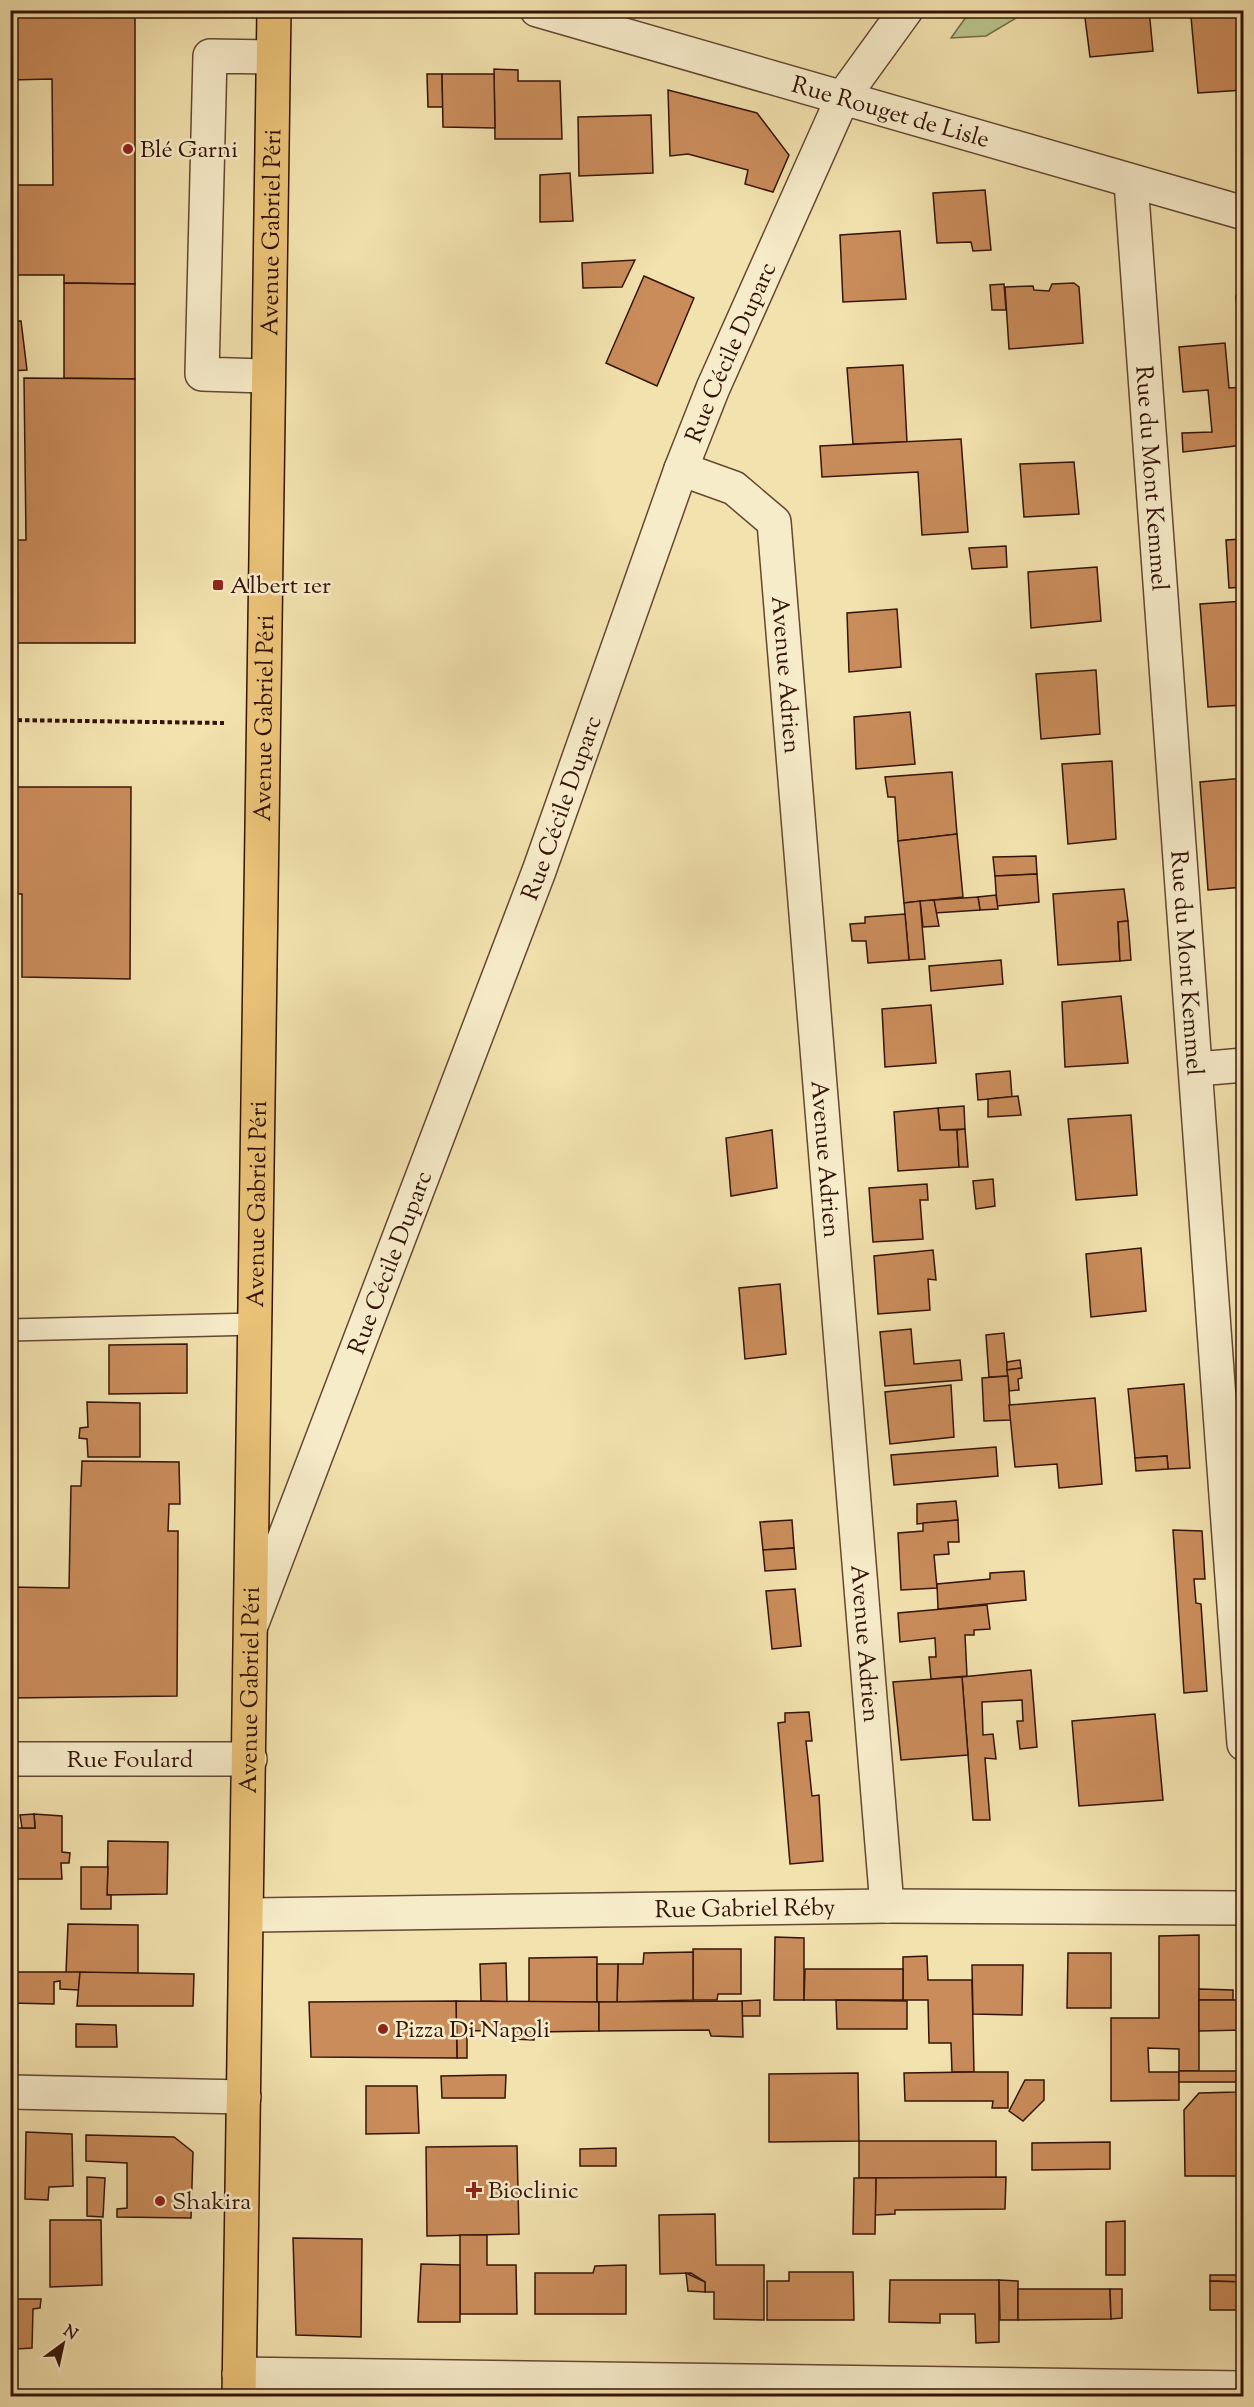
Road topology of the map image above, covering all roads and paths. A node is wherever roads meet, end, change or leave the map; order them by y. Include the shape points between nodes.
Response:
1 (274, 10) edge
2 (537, 10) edge
3 (906, 10) edge
4 (272, 57) junction
5 (843, 97) junction
6 (1131, 182) junction
7 (1244, 213) edge
8 (268, 376) junction
9 (681, 469) junction
10 (10, 720) edge
11 (264, 723) junction
12 (1244, 1065) edge
13 (1197, 1069) junction
14 (255, 1324) junction
15 (10, 1330) edge
16 (252, 1623) junction
17 (1244, 1744) edge
18 (10, 1759) edge
19 (250, 1759) junction
20 (887, 1906) junction
21 (1244, 1908) edge
22 (247, 1915) junction
23 (10, 2092) edge
24 (243, 2097) junction
25 (239, 2385) edge
26 (1244, 2388) edge

1 - 4 main road, Avenue Gabriel Péri
2 - 5 street, Rue Rouget de Lisle
3 - 5 street, Rue Cécile Duparc
4 - 8 main road, Avenue Gabriel Péri
4 - 8 street via 210,56 202,374
5 - 6 street, Rue Rouget de Lisle
5 - 9 street, Rue Cécile Duparc via 713,388
6 - 7 street, Rue Rouget de Lisle
6 - 13 street, Rue du Mont Kemmel
8 - 11 main road, Avenue Gabriel Péri
9 - 16 street, Rue Cécile Duparc via 539,871
9 - 20 street, Avenue Adrien via 734,488 774,522
10 - 11 path
11 - 14 main road, Avenue Gabriel Péri
12 - 13 street
13 - 17 street, Rue du Mont Kemmel
14 - 15 lane
14 - 16 main road, Avenue Gabriel Péri
16 - 19 main road, Avenue Gabriel Péri
18 - 19 street, Rue Foulard
19 - 22 main road, Avenue Gabriel Péri
20 - 21 street, Rue Gabriel Réby
20 - 22 street, Rue Gabriel Réby
22 - 24 main road, Avenue Gabriel Péri
23 - 24 street
24 - 25 main road, Avenue Gabriel Péri
25 - 26 street

